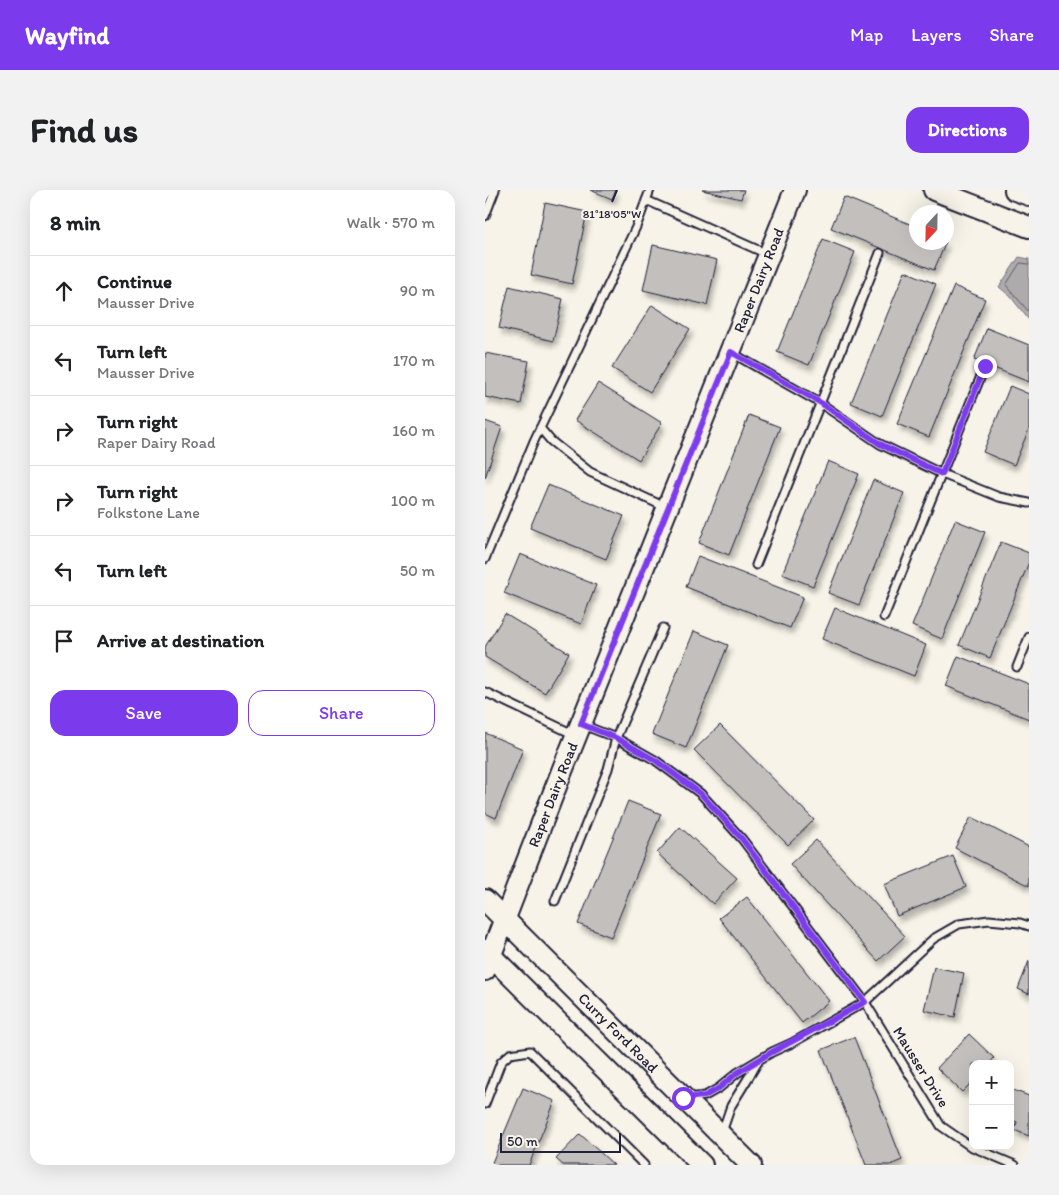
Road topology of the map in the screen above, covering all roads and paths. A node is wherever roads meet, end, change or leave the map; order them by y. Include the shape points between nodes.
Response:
1 (495, 190) edge
2 (650, 190) edge
3 (795, 190) edge
4 (934, 190) edge
5 (1015, 190) edge
6 (1029, 196) edge
7 (646, 200) junction
8 (485, 216) edge
9 (1029, 227) edge
10 (880, 253) dead end
11 (770, 255) junction
12 (731, 352) junction
13 (985, 366) dead end
14 (821, 403) junction
15 (540, 428) junction
16 (942, 474) junction
17 (1029, 503) edge
18 (668, 508) junction
19 (485, 559) edge
20 (756, 565) dead end
21 (884, 617) dead end
22 (663, 628) dead end
23 (1029, 637) edge
24 (1017, 667) dead end
25 (485, 692) edge
26 (579, 730) junction
27 (616, 738) junction
28 (485, 900) edge
29 (555, 901) dead end
30 (505, 919) junction
31 (1029, 926) edge
32 (487, 958) edge
33 (865, 1002) junction
34 (758, 1062) junction
35 (683, 1098) junction
36 (485, 1104) edge
37 (721, 1134) junction
38 (644, 1165) edge
39 (703, 1165) edge
40 (751, 1165) edge
41 (1015, 1165) edge

1 - 8 lane
2 - 7 lane
3 - 11 street, Raper Dairy Road
4 - 9 street
5 - 6 street
7 - 11 lane
7 - 15 lane
10 - 14 lane
11 - 12 street, Raper Dairy Road
12 - 14 lane
12 - 18 street, Raper Dairy Road
13 - 16 lane
14 - 16 lane via 880,444
14 - 20 lane
15 - 18 lane via 590,472
15 - 19 lane
16 - 17 lane via 999,497
16 - 21 lane
18 - 26 street, Raper Dairy Road
22 - 27 lane
23 - 24 lane
25 - 26 lane, Mausser Drive
26 - 27 lane, Mausser Drive
26 - 30 street, Raper Dairy Road
27 - 29 lane via 608,769
27 - 33 lane, Mausser Drive via 655,760 701,794 742,839
28 - 30 street, Curry Ford Road
30 - 32 street, Raper Dairy Road
30 - 35 street, Curry Ford Road
31 - 33 lane via 989,920 959,924 933,938
32 - 39 street
33 - 34 lane
33 - 41 lane, Mausser Drive via 941,1126 971,1146
34 - 35 lane via 705,1096
34 - 37 lane via 731,1106
35 - 37 street, Curry Ford Road
36 - 38 lane via 501,1062 510,1054 529,1052
37 - 40 street, Curry Ford Road

